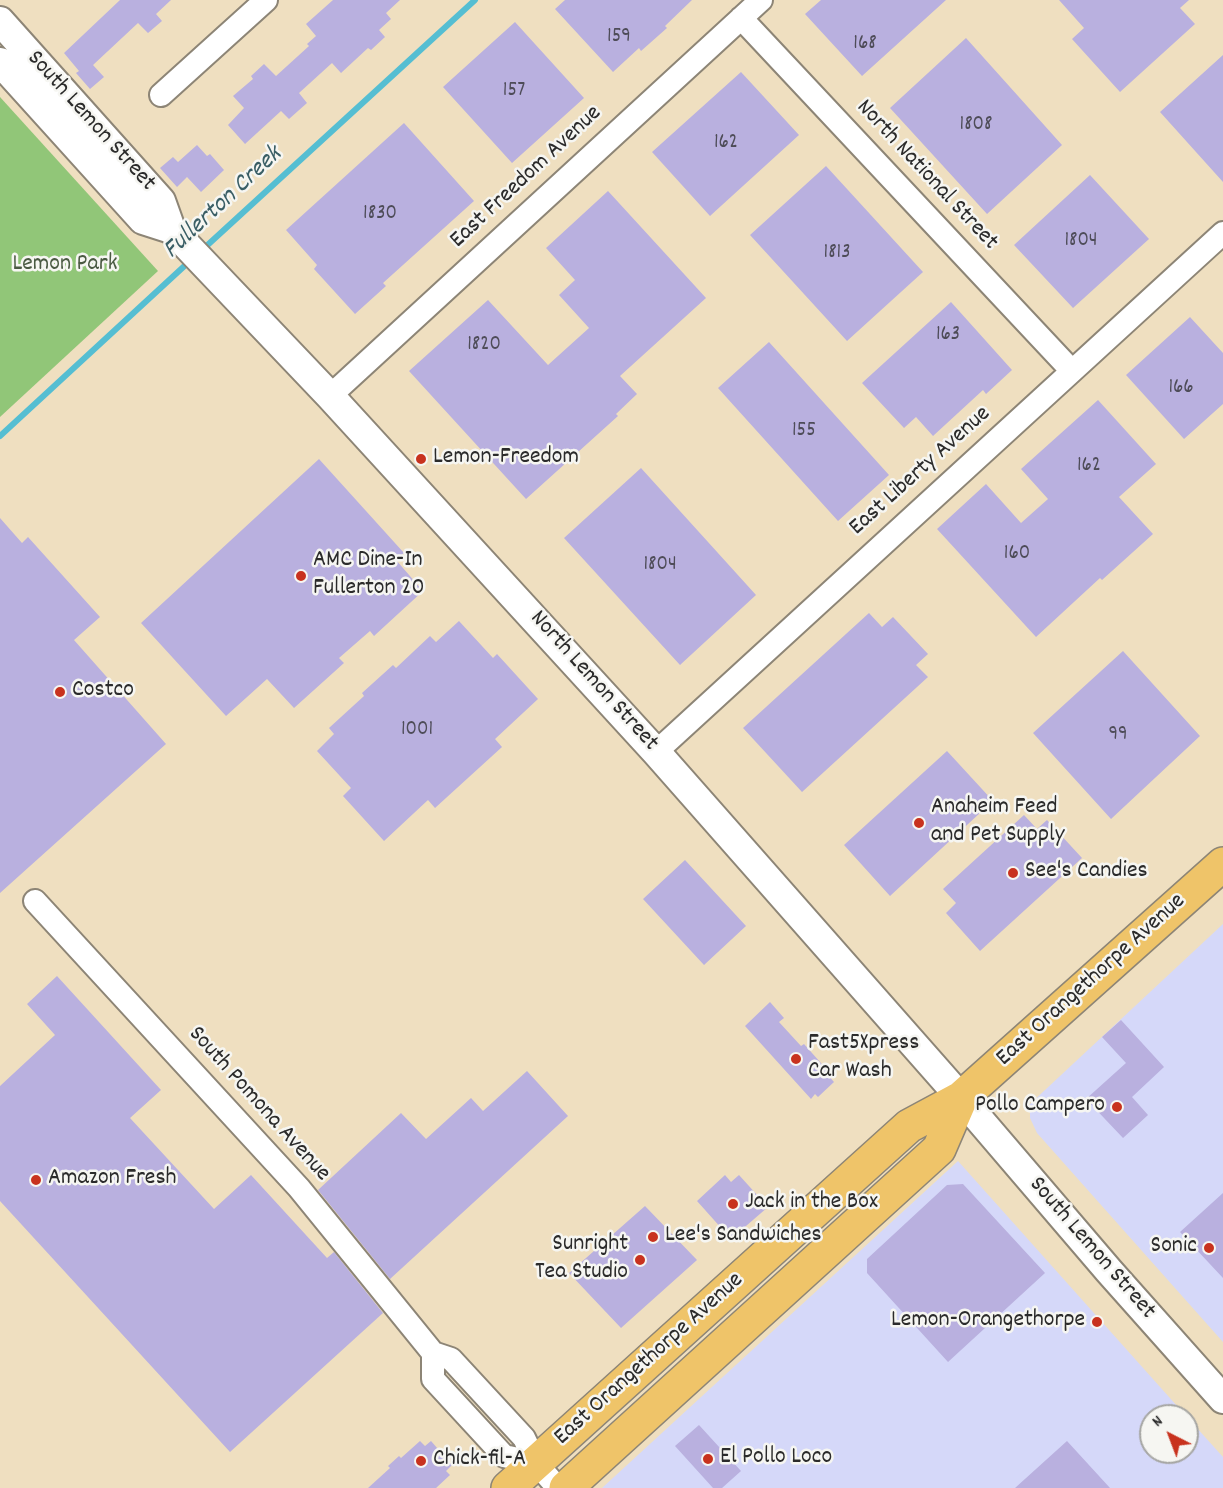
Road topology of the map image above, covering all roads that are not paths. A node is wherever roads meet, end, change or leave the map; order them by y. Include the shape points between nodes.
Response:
1 (266, 0) edge
2 (761, 0) edge
3 (741, 18) junction
4 (0, 21) edge
5 (0, 62) edge
6 (161, 95) dead end
7 (1223, 233) edge
8 (177, 236) junction
9 (216, 274) joint
10 (1072, 371) junction
11 (330, 396) junction
12 (656, 752) junction
13 (1223, 864) edge
14 (35, 901) dead end
15 (961, 1098) junction
16 (1223, 1399) edge
17 (536, 1463) junction
18 (508, 1488) edge
19 (558, 1488) edge
20 (566, 1488) edge

1 - 6 street
2 - 3 street, East Freedom Avenue
3 - 10 street, North National Street
3 - 11 street, East Freedom Avenue
4 - 8 street, South Lemon Street via 161,201
5 - 8 street, South Lemon Street via 143,220
7 - 10 street, East Liberty Avenue
8 - 9 street, South Lemon Street
9 - 11 street, North Lemon Street
10 - 12 street, East Liberty Avenue
11 - 12 street, North Lemon Street
12 - 15 street, North Lemon Street
13 - 15 main road, East Orangethorpe Avenue
14 - 17 street, South Pomona Avenue via 299,1188 433,1353 451,1359 524,1438
15 - 16 street, South Lemon Street
15 - 17 main road, East Orangethorpe Avenue via 909,1126
15 - 20 main road, East Orangethorpe Avenue via 939,1149
17 - 18 main road, East Orangethorpe Avenue
17 - 19 street, South Pomona Avenue

